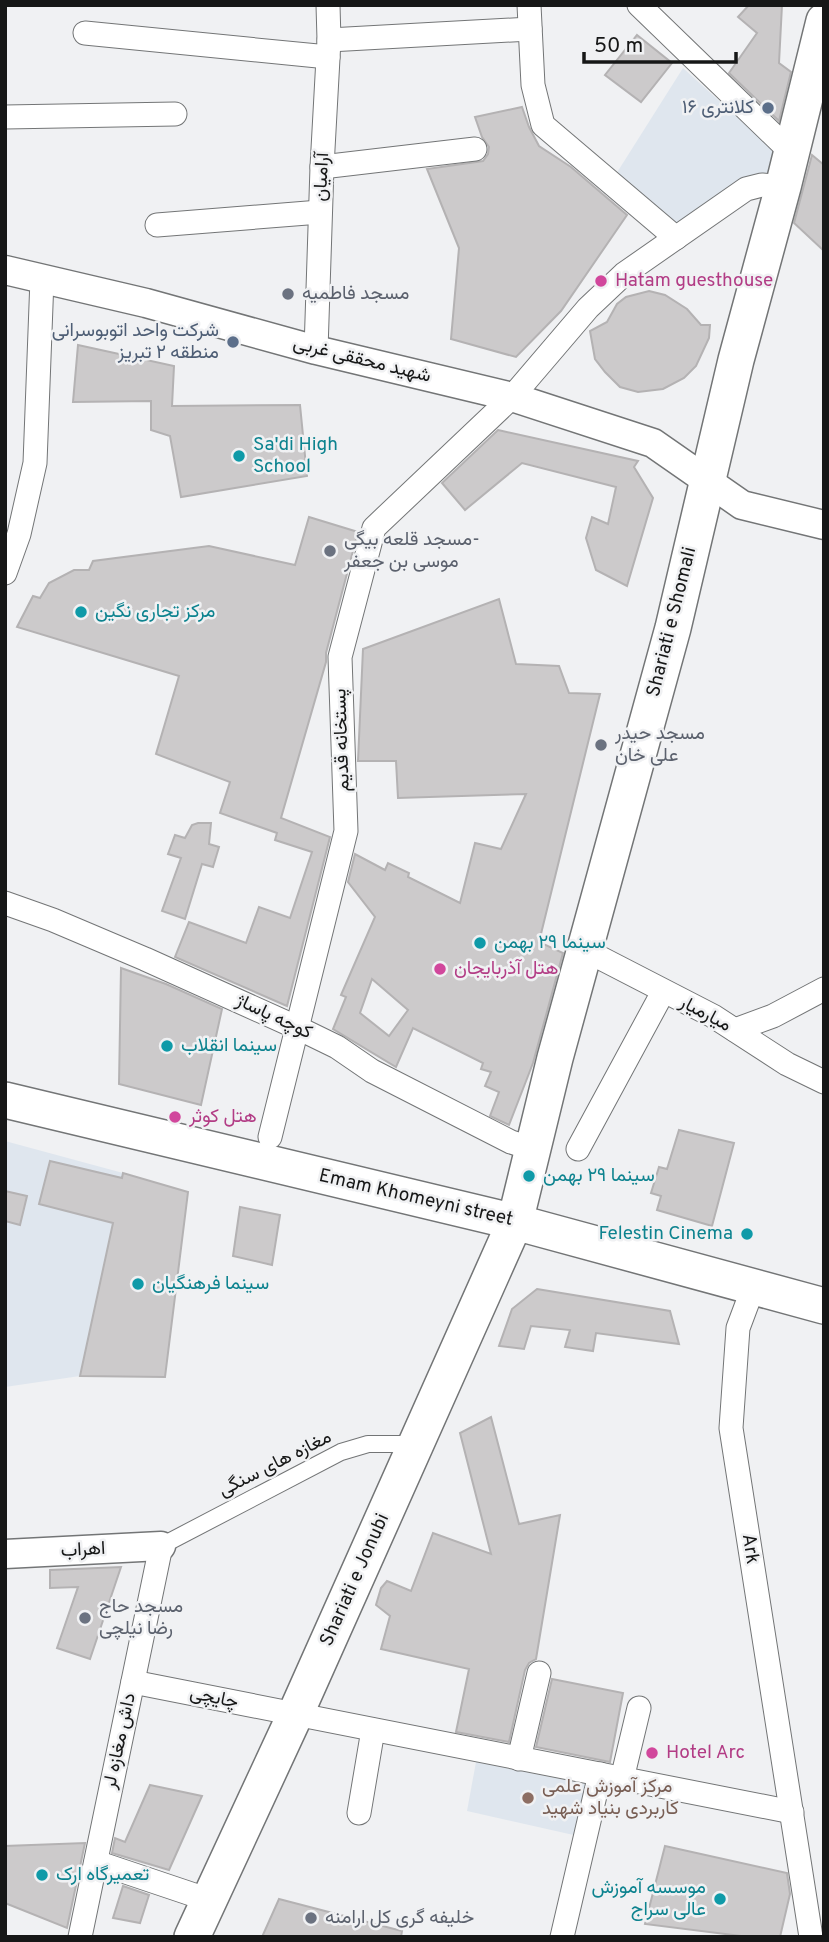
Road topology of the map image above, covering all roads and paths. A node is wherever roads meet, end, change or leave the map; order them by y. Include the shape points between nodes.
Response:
1 (328, 5) edge
2 (528, 5) edge
3 (639, 5) edge
4 (824, 21) edge
5 (530, 29) junction
6 (85, 33) dead end
7 (329, 48) junction
8 (813, 102) edge
9 (175, 114) dead end
10 (5, 117) edge
11 (475, 149) dead end
12 (791, 152) junction
13 (322, 167) junction
14 (783, 187) junction
15 (320, 212) junction
16 (157, 225) dead end
17 (676, 238) junction
18 (5, 270) edge
19 (42, 279) junction
20 (316, 350) junction
21 (512, 397) junction
22 (706, 482) junction
23 (824, 525) edge
24 (5, 573) edge
25 (5, 903) edge
26 (584, 950) junction
27 (824, 989) edge
28 (663, 992) junction
29 (298, 1028) junction
30 (735, 1030) junction
31 (824, 1082) edge
32 (5, 1100) edge
33 (270, 1137) dead end
34 (533, 1149) junction
35 (578, 1149) dead end
36 (515, 1222) junction
37 (753, 1288) junction
38 (824, 1306) edge
39 (416, 1444) junction
40 (160, 1546) junction
41 (5, 1554) edge
42 (539, 1673) dead end
43 (133, 1682) junction
44 (639, 1708) dead end
45 (295, 1715) junction
46 (373, 1730) junction
47 (519, 1759) junction
48 (611, 1777) junction
49 (792, 1812) junction
50 (359, 1813) dead end
51 (96, 1862) junction
52 (209, 1900) junction
53 (80, 1937) edge
54 (192, 1937) edge
55 (562, 1937) edge
56 (811, 1937) edge

1 - 7 street, آرامیان
2 - 5 street
3 - 12 street
4 - 8 main road, Shariati e Shomali
5 - 7 street
5 - 17 street via 533,85 543,125
6 - 7 street
7 - 13 street, آرامیان
8 - 12 main road, Shariati e Shomali
9 - 10 street
11 - 13 street
12 - 14 main road, Shariati e Shomali
13 - 15 street, آرامیان
14 - 17 street, پستخانه قدیم via 746,189
14 - 22 main road, Shariati e Shomali
15 - 16 street
15 - 20 street, آرامیان
17 - 21 street, پستخانه قدیم via 624,274 588,308
18 - 19 street, شهید محققی غربی
19 - 20 street, شهید محققی غربی
19 - 24 street via 35,463
20 - 21 street, شهید محققی غربی
21 - 22 street, شهید محققی غربی via 653,443
21 - 29 street, پستخانه قدیم via 374,528 340,657 346,831
22 - 23 street, شهید محققی غربی via 742,505
22 - 26 main road, Shariati e Shomali via 673,628
25 - 29 street, کوچه پاساژ
26 - 28 street, میارمیار
26 - 34 main road, Shariati e Shomali
27 - 30 street
28 - 30 street, میارمیار
28 - 35 street
29 - 33 street, پستخانه قدیم
29 - 34 street, کوچه پاساژ via 372,1071
30 - 31 street, میارمیار
32 - 36 main road, Emam Khomeyni street
34 - 36 main road, Shariati e Shomali
36 - 37 main road, Emam Khomeyni street
36 - 39 main road, Shariati e Jonubi
37 - 38 main road, Emam Khomeyni street
37 - 49 street, Ark via 738,1328 731,1428
39 - 40 street, مغازه های سنگی via 368,1444 341,1452
39 - 45 main road, Shariati e Jonubi
40 - 41 street, اهراب
40 - 43 street, داش مغازه لر
42 - 47 street
43 - 45 street, چایچی
43 - 51 street, داش مغازه لر
44 - 48 street
45 - 46 street
45 - 52 main road, Shariati e Jonubi
46 - 47 street
46 - 50 street
47 - 48 street
48 - 49 street
48 - 55 street
49 - 56 street, Ark
51 - 52 street
51 - 53 street, داش مغازه لر
52 - 54 main road, Shariati e Jonubi

